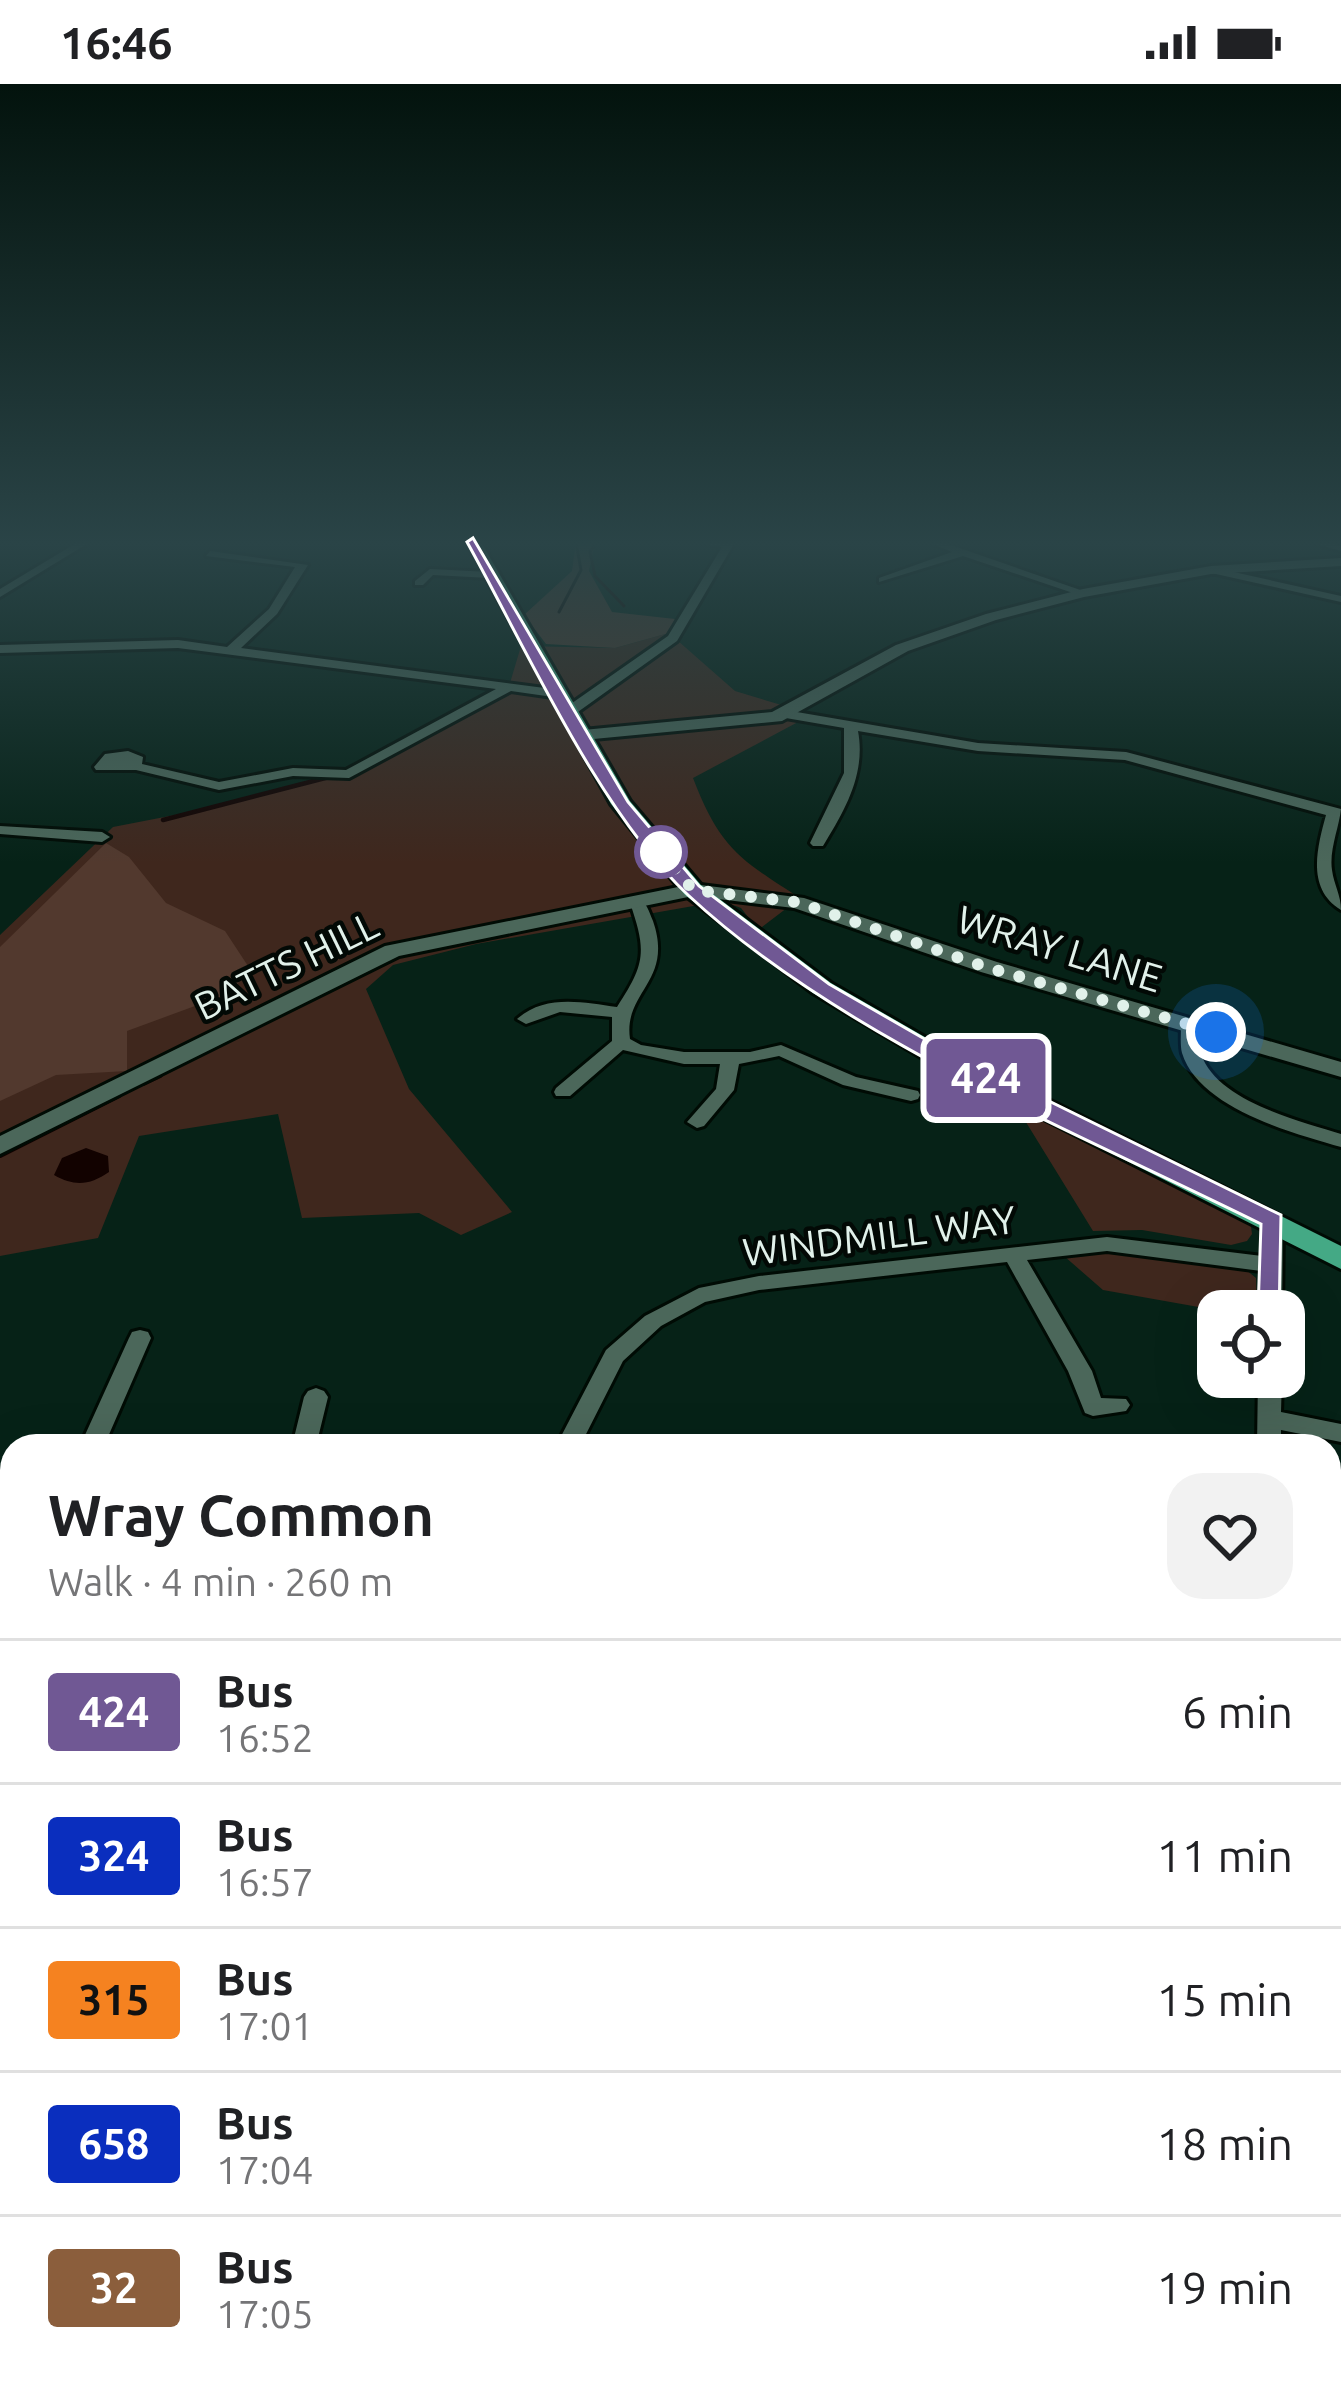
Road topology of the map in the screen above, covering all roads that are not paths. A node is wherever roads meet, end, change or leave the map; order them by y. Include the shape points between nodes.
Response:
1 (223, 649) edge
2 (534, 649) edge
3 (654, 649) edge
4 (900, 649) edge
5 (232, 650) joint
6 (510, 687) junction
7 (565, 703) junction
8 (785, 714) junction
9 (850, 728) junction
10 (583, 735) junction
11 (135, 766) dead end
12 (1337, 814) edge
13 (0, 830) edge
14 (102, 837) dead end
15 (818, 844) dead end
16 (693, 890) junction
17 (759, 894) junction
18 (638, 903) junction
19 (1341, 905) edge
20 (720, 911) junction
21 (621, 1013) junction
22 (526, 1019) dead end
23 (1190, 1025) junction
24 (621, 1042) junction
25 (730, 1059) junction
26 (1341, 1070) edge
27 (563, 1092) dead end
28 (911, 1095) dead end
29 (698, 1122) dead end
30 (1341, 1141) edge
31 (0, 1146) edge
32 (1273, 1221) junction
33 (1013, 1254) junction
34 (1341, 1259) edge
35 (1272, 1265) junction
36 (1271, 1290) edge
37 (140, 1338) dead end
38 (316, 1397) dead end
39 (1270, 1398) edge
40 (1094, 1408) dead end
41 (1270, 1419) junction
42 (1341, 1433) edge
43 (97, 1434) edge
44 (307, 1434) edge
45 (574, 1434) edge
46 (1269, 1434) edge

1 - 5 street
2 - 7 main road
3 - 7 street
4 - 8 street
5 - 6 street
6 - 7 street
6 - 11 street via 344,775 293,772 219,786
7 - 10 main road
8 - 9 street
8 - 10 street
9 - 12 street via 989,749 1126,756
9 - 15 street via 854,769
10 - 16 main road via 626,813
12 - 19 street via 1320,868
13 - 14 street
16 - 17 street, WRAY LANE
16 - 18 street, BATTS HILL
16 - 20 main road
17 - 20 street
17 - 23 street, WRAY LANE
18 - 21 street via 654,948 652,967
18 - 31 street, BATTS HILL via 393,951
20 - 32 main road via 822,988 928,1049
21 - 22 street via 556,1005
21 - 24 street
23 - 26 street, WRAY LANE
23 - 30 street via 1190,1054 1219,1091
24 - 25 street
24 - 27 street
25 - 28 street via 781,1049 850,1081
25 - 29 street via 725,1090
32 - 34 main road
32 - 35 street
33 - 35 street, WINDMILL WAY via 1107,1244
33 - 40 street
33 - 45 street, WINDMILL WAY via 699,1296 614,1357
35 - 36 street
37 - 43 street
38 - 44 street
39 - 41 street
41 - 42 street
41 - 46 street

